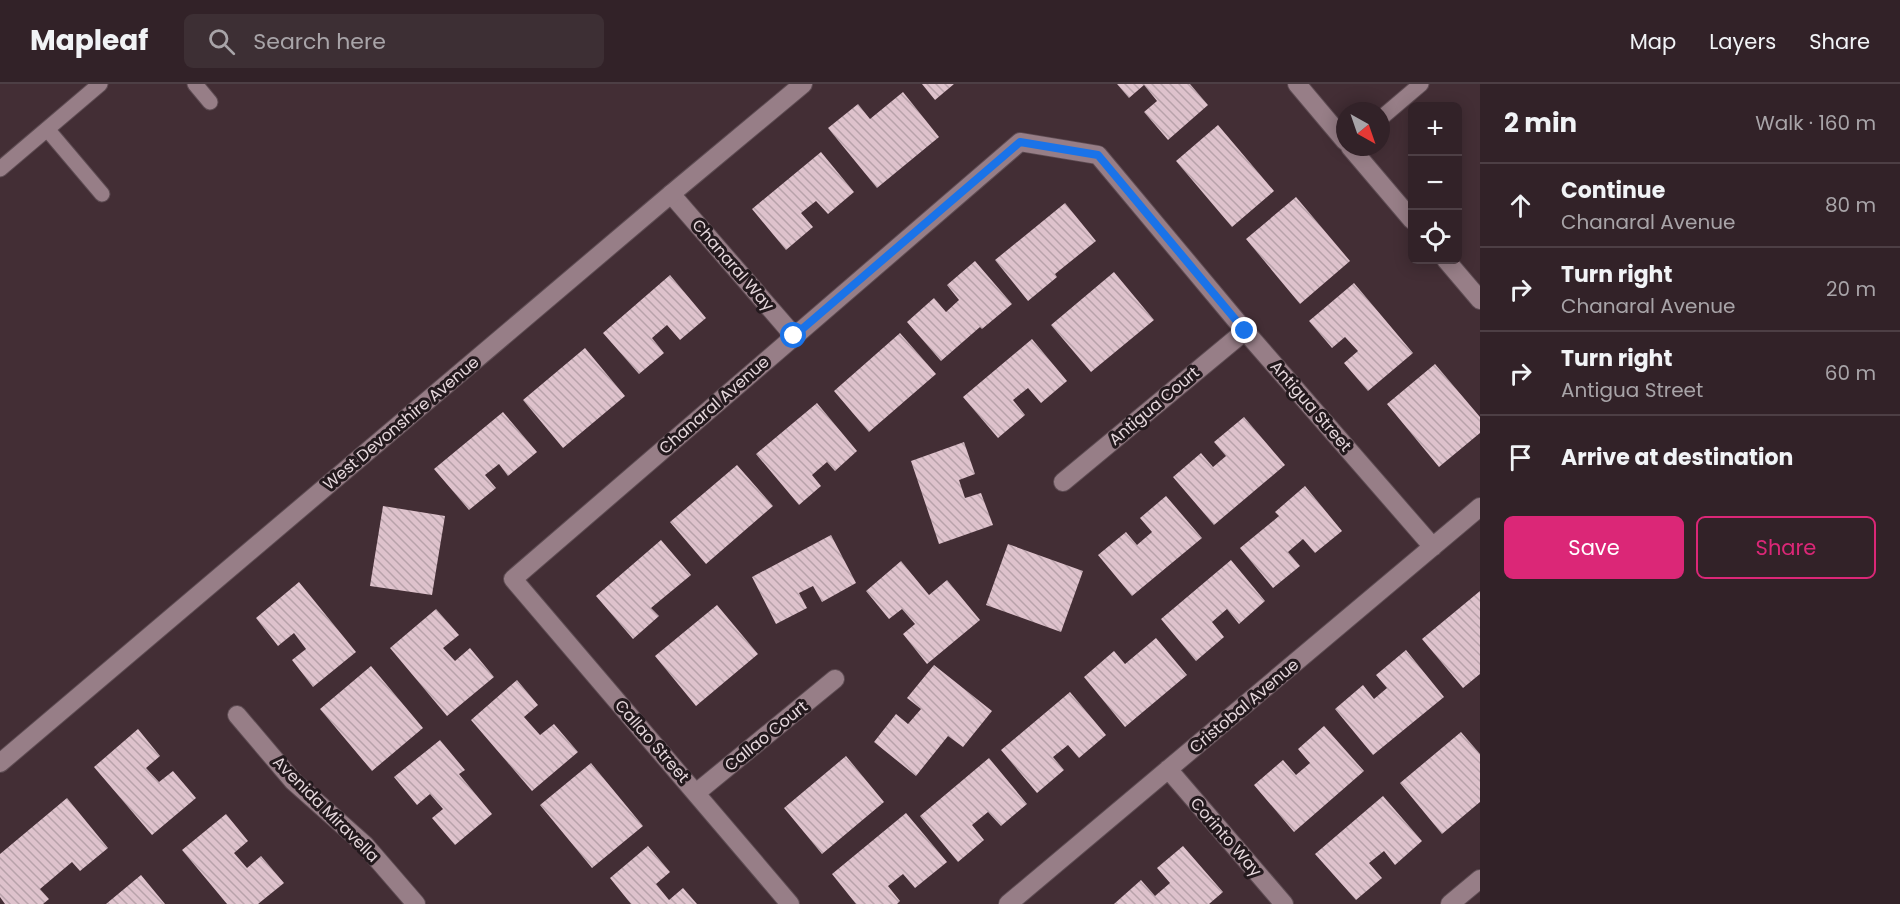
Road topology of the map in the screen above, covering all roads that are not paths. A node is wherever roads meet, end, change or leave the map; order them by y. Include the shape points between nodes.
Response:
1 (100, 84) edge
2 (195, 84) edge
3 (803, 84) edge
4 (1298, 84) edge
5 (1421, 84) edge
6 (210, 102) dead end
7 (1390, 110) edge
8 (47, 129) junction
9 (1336, 130) edge
10 (1098, 155) joint
11 (1358, 156) edge
12 (0, 169) edge
13 (102, 194) dead end
14 (671, 194) junction
15 (1408, 214) edge
16 (1449, 264) edge
17 (1480, 300) edge
18 (1245, 331) junction
19 (794, 336) junction
20 (1063, 482) dead end
21 (1480, 507) edge
22 (1433, 547) junction
23 (513, 579) joint
24 (835, 679) dead end
25 (237, 715) dead end
26 (0, 764) edge
27 (1168, 769) junction
28 (696, 793) junction
29 (1480, 879) edge
30 (416, 904) edge
31 (790, 904) edge
32 (1008, 904) edge
33 (1284, 904) edge
34 (1450, 904) edge

1 - 8 lane
2 - 6 lane
3 - 14 street, West Devonshire Avenue
4 - 9 street
5 - 7 lane
8 - 12 lane
8 - 13 lane
10 - 18 street, Antigua Street
10 - 19 street, Chanaral Avenue via 1020,142
11 - 15 street
14 - 19 street, Chanaral Way
14 - 26 street, West Devonshire Avenue
16 - 17 street
18 - 20 street, Antigua Court
18 - 22 street, Antigua Street
19 - 23 street, Chanaral Avenue
21 - 22 street, Cristobal Avenue
22 - 27 street, Cristobal Avenue
23 - 28 street, Callao Street
24 - 28 street, Callao Court
25 - 30 street, Avenida Miravella via 293,781 365,845
27 - 32 street, Cristobal Avenue
27 - 33 street, Corinto Way
28 - 31 street, Callao Street
29 - 34 street

